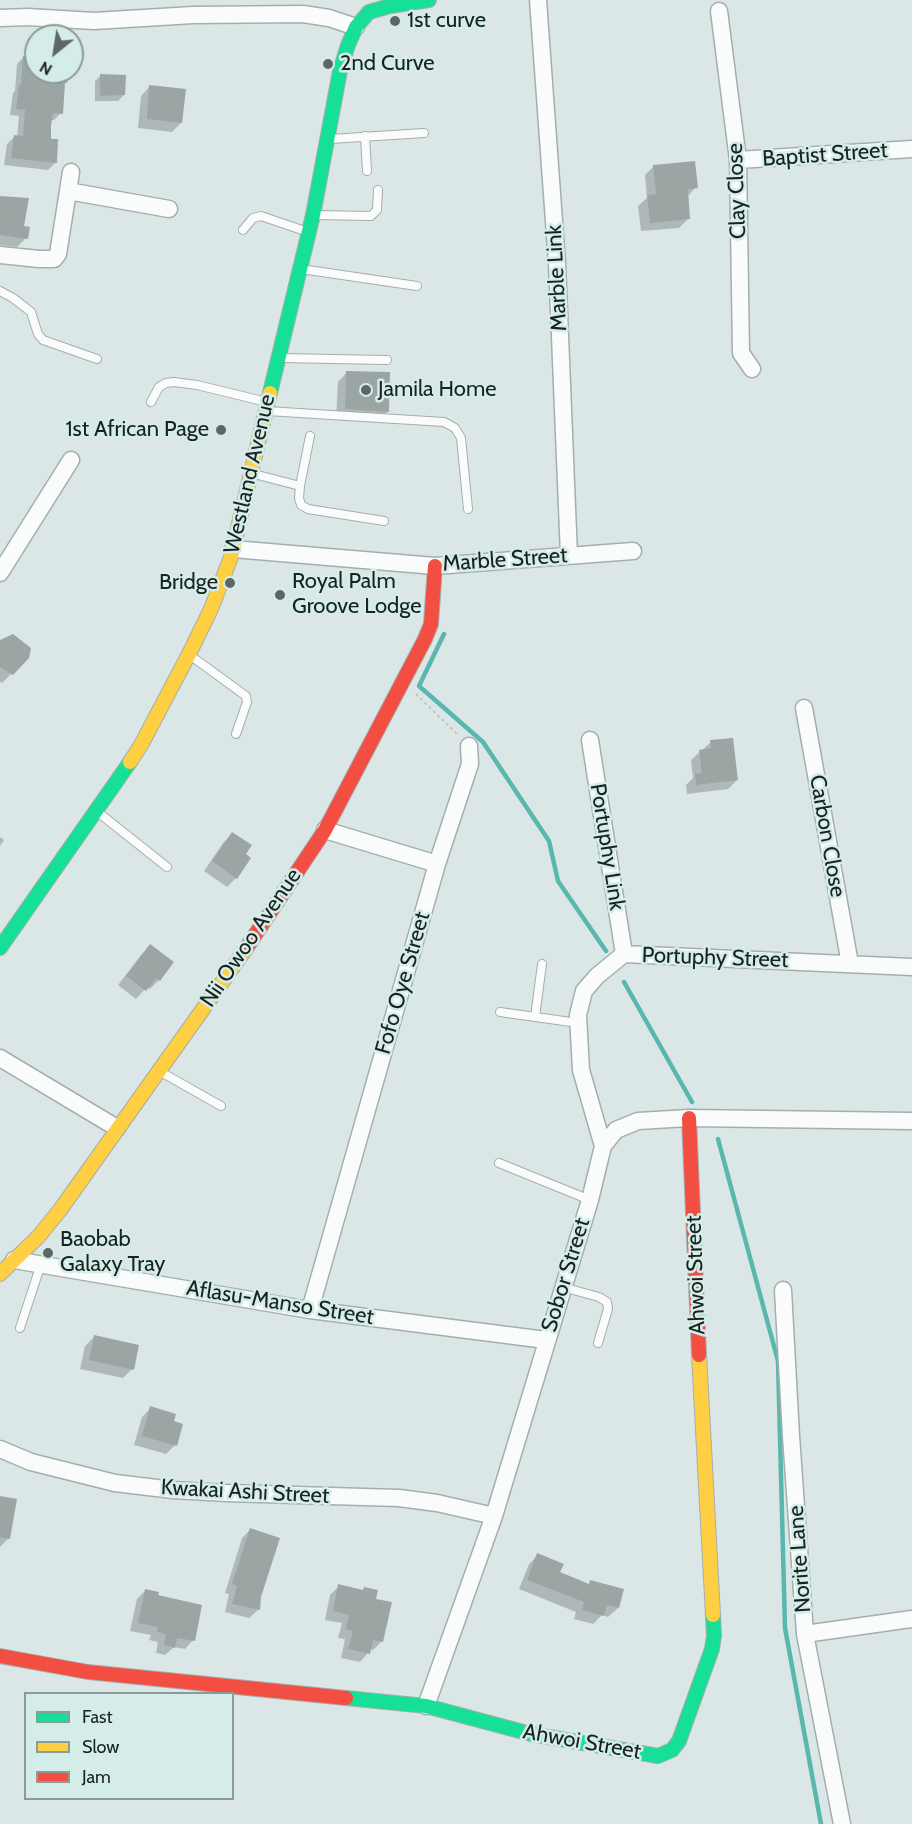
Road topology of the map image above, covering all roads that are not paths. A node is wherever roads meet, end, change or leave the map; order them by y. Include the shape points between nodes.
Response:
1 (429, 0) edge
2 (538, 0) edge
3 (719, 11) dead end
4 (0, 18) edge
5 (356, 27) junction
6 (424, 133) dead end
7 (365, 136) junction
8 (327, 139) junction
9 (912, 149) edge
10 (738, 160) junction
11 (367, 171) dead end
12 (70, 172) dead end
13 (378, 190) dead end
14 (68, 191) junction
15 (169, 208) dead end
16 (313, 215) junction
17 (243, 230) dead end
18 (309, 232) junction
19 (0, 255) edge
20 (300, 269) junction
21 (417, 286) dead end
22 (0, 291) edge
23 (278, 358) junction
24 (97, 359) dead end
25 (387, 360) dead end
26 (752, 369) dead end
27 (151, 402) dead end
28 (267, 406) junction
29 (310, 436) dead end
30 (71, 460) dead end
31 (252, 473) junction
32 (300, 486) junction
33 (468, 509) dead end
34 (384, 521) dead end
35 (233, 549) junction
36 (633, 551) dead end
37 (569, 556) junction
38 (435, 566) junction
39 (0, 573) edge
40 (189, 654) junction
41 (804, 708) dead end
42 (236, 734) dead end
43 (590, 740) dead end
44 (469, 746) road end
45 (97, 811) junction
46 (325, 830) junction
47 (436, 864) junction
48 (167, 867) dead end
49 (0, 948) edge
50 (624, 954) junction
51 (850, 963) junction
52 (542, 964) dead end
53 (912, 967) edge
54 (500, 1012) dead end
55 (536, 1017) junction
56 (578, 1023) junction
57 (0, 1058) edge
58 (158, 1071) junction
59 (221, 1106) dead end
60 (689, 1118) junction
61 (912, 1121) edge
62 (117, 1128) junction
63 (603, 1146) junction
64 (499, 1163) dead end
65 (590, 1200) junction
66 (14, 1260) junction
67 (41, 1264) junction
68 (0, 1274) edge
69 (562, 1287) junction
70 (783, 1290) dead end
71 (310, 1310) junction
72 (20, 1328) dead end
73 (546, 1340) junction
74 (598, 1343) dead end
75 (0, 1449) edge
76 (494, 1516) junction
77 (912, 1619) edge
78 (805, 1634) junction
79 (0, 1656) edge
80 (426, 1706) junction
81 (842, 1824) edge

1 - 5 street, Westland Avenue via 369,12
2 - 37 street, Marble Link via 557,263
3 - 10 street, Clay Close
4 - 5 street via 94,21 303,14
5 - 8 street, Westland Avenue via 340,71
6 - 7 lane
7 - 8 lane
7 - 11 lane
8 - 16 street, Westland Avenue
9 - 10 street, Baptist Street
10 - 26 street, Clay Close via 741,353
12 - 14 street
13 - 16 lane via 377,210 371,216
14 - 15 street
14 - 19 street via 54,259
16 - 18 street, Westland Avenue
17 - 18 lane via 253,218 261,216
18 - 20 street, Westland Avenue
20 - 21 lane
20 - 23 street, Westland Avenue
22 - 24 lane via 31,312 44,340
23 - 25 lane
23 - 28 street, Westland Avenue
27 - 28 lane via 159,387 174,382
28 - 31 street, Westland Avenue
28 - 33 lane via 444,422 455,428 461,438
29 - 32 lane
30 - 39 street
31 - 32 lane
31 - 35 street, Westland Avenue
32 - 34 lane via 301,505 308,509
35 - 38 street, Marble Street
35 - 40 street, Westland Avenue
36 - 37 street, Marble Street
37 - 38 street, Marble Street
38 - 46 street, Nii Owoo Avenue via 431,624 426,639
40 - 42 lane via 246,696
40 - 45 street, Westland Avenue via 141,745
41 - 51 street, Carbon Close
43 - 50 street, Portuphy Link
44 - 47 street, Fofo Oye Street via 470,764
45 - 48 lane
45 - 49 street, Westland Avenue
46 - 47 street
46 - 58 street, Nii Owoo Avenue
47 - 71 street, Fofo Oye Street
50 - 51 street, Portuphy Street
50 - 56 street, Portuphy Street via 584,992
51 - 53 street, Portuphy Street
52 - 55 lane
54 - 55 lane
55 - 56 lane
56 - 63 street, Portuphy Street via 580,1070
57 - 62 street
58 - 59 lane
58 - 62 street, Nii Owoo Avenue
60 - 61 street
60 - 63 street via 638,1121 616,1131
60 - 80 street, Ahwoi Street via 714,1636 679,1741 672,1750 658,1756 531,1734
62 - 66 street, Nii Owoo Avenue via 60,1210
63 - 65 street, Sobor Street
64 - 65 lane
65 - 69 street, Sobor Street
66 - 67 street, Aflasu-Manso Street
66 - 68 street, Nii Owoo Avenue
67 - 71 street, Aflasu-Manso Street
67 - 72 lane
69 - 73 street, Sobor Street
69 - 74 lane via 607,1302
70 - 78 street, Norite Lane
71 - 73 street, Aflasu-Manso Street
73 - 76 street, Sobor Street
75 - 76 street, Kwakai Ashi Street via 31,1462 114,1483 227,1493 399,1498
76 - 80 street, Sobor Street
77 - 78 street
78 - 81 street, Norite Lane
79 - 80 street, Ahwoi Street via 88,1672

